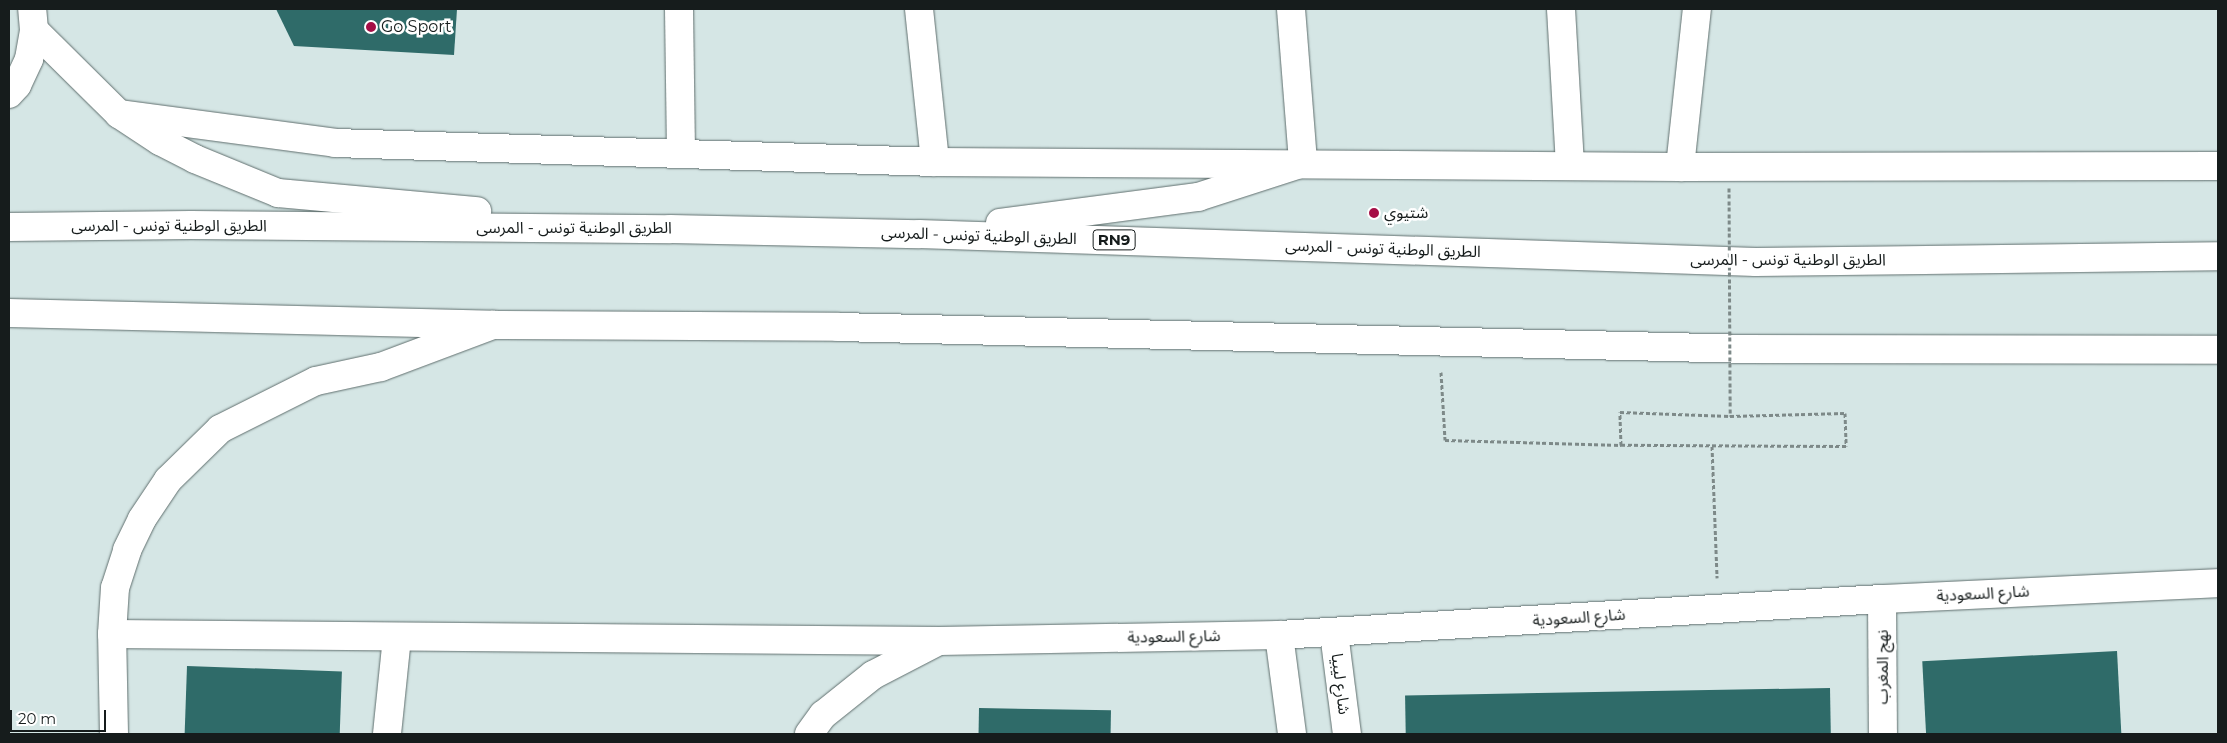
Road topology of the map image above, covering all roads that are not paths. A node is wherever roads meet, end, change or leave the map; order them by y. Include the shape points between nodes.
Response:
1 (679, 9) edge
2 (919, 9) edge
3 (1291, 9) edge
4 (1561, 9) edge
5 (1697, 9) edge
6 (33, 20) edge
7 (9, 94) edge
8 (119, 114) junction
9 (681, 153) junction
10 (934, 162) junction
11 (1303, 163) junction
12 (1570, 166) junction
13 (2218, 166) edge
14 (1680, 167) junction
15 (9, 227) edge
16 (670, 229) junction
17 (919, 234) junction
18 (2218, 256) edge
19 (9, 314) edge
20 (493, 325) junction
21 (2218, 350) edge
22 (2218, 583) edge
23 (1882, 599) junction
24 (112, 634) junction
25 (1334, 634) junction
26 (1279, 635) junction
27 (397, 638) junction
28 (939, 641) junction
29 (114, 734) edge
30 (387, 734) edge
31 (809, 734) edge
32 (1292, 734) edge
33 (1347, 734) edge
34 (1883, 734) edge

1 - 9 main road
2 - 10 main road
3 - 11 main road
4 - 12 main road
5 - 14 main road
6 - 7 main road via 29,59
6 - 8 main road
8 - 9 main road via 335,143
8 - 16 main road via 168,146 278,193
9 - 10 main road
10 - 11 main road
11 - 12 main road
11 - 17 main road via 1198,198
12 - 14 main road
13 - 14 main road
15 - 16 main road, الطريق الوطنية تونس - المرسى / RN9 via 191,225
16 - 17 main road, الطريق الوطنية تونس - المرسى / RN9
17 - 18 main road, الطريق الوطنية تونس - المرسى / RN9 via 1756,262
19 - 20 main road
20 - 21 main road via 838,327 1761,349
20 - 24 main road via 381,367 316,381 220,429 168,480 142,519 127,550 115,588
22 - 23 main road, شارع السعودية
23 - 25 main road, شارع السعودية
23 - 34 main road, نهج المغرب
24 - 27 main road, شارع السعودية
24 - 29 main road
25 - 26 main road, شارع السعودية
25 - 33 main road, شارع ليبيا
26 - 28 main road, شارع السعودية
26 - 32 main road
27 - 28 main road, شارع السعودية
27 - 30 main road
28 - 31 main road via 873,675 823,715

